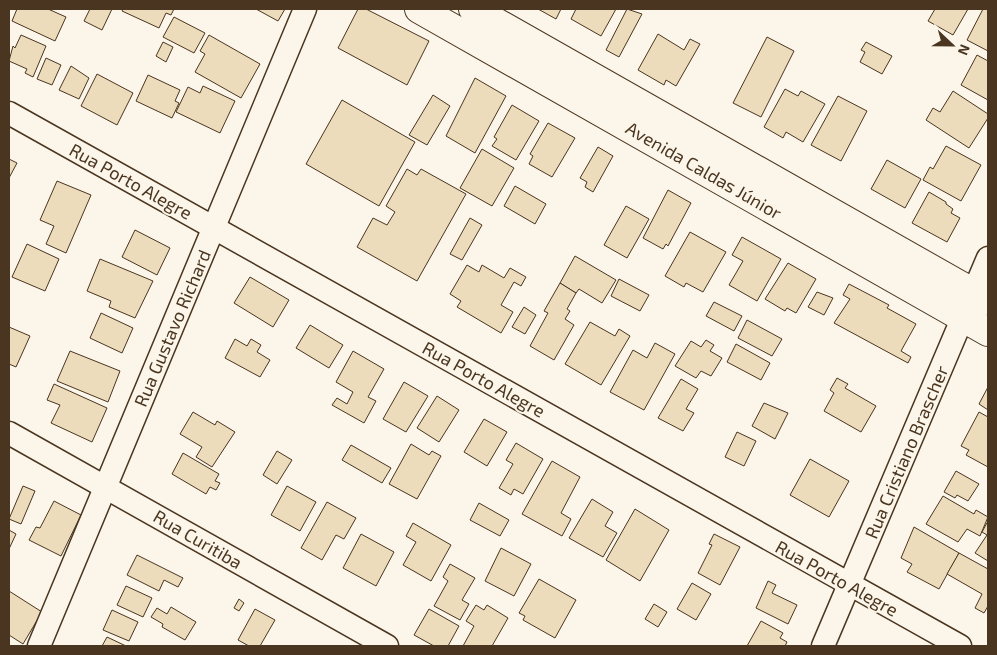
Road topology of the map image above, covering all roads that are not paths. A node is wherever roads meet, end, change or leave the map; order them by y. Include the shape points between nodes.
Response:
1 (305, 9) edge
2 (419, 9) edge
3 (473, 9) edge
4 (9, 112) edge
5 (214, 227) junction
6 (988, 258) edge
7 (981, 296) edge
8 (963, 317) junction
9 (988, 332) edge
10 (9, 433) edge
11 (105, 487) junction
12 (850, 585) junction
13 (39, 646) edge
14 (387, 646) edge
15 (824, 646) edge
16 (960, 646) edge

1 - 5 street, Rua Gustavo Richard
2 - 8 main road, Avenida Caldas Júnior
3 - 7 main road, Avenida Caldas Júnior
4 - 5 street, Rua Porto Alegre
5 - 11 street, Rua Gustavo Richard
5 - 12 street, Rua Porto Alegre
6 - 7 street, Rua Cristiano Brascher
7 - 8 street, Rua Cristiano Brascher
8 - 9 main road, Avenida Caldas Júnior
8 - 12 street, Rua Cristiano Brascher
10 - 11 street, Rua Curitiba
11 - 13 street, Rua Gustavo Richard
11 - 14 street, Rua Curitiba
12 - 15 street, Rua Cristiano Brascher
12 - 16 street, Rua Porto Alegre

